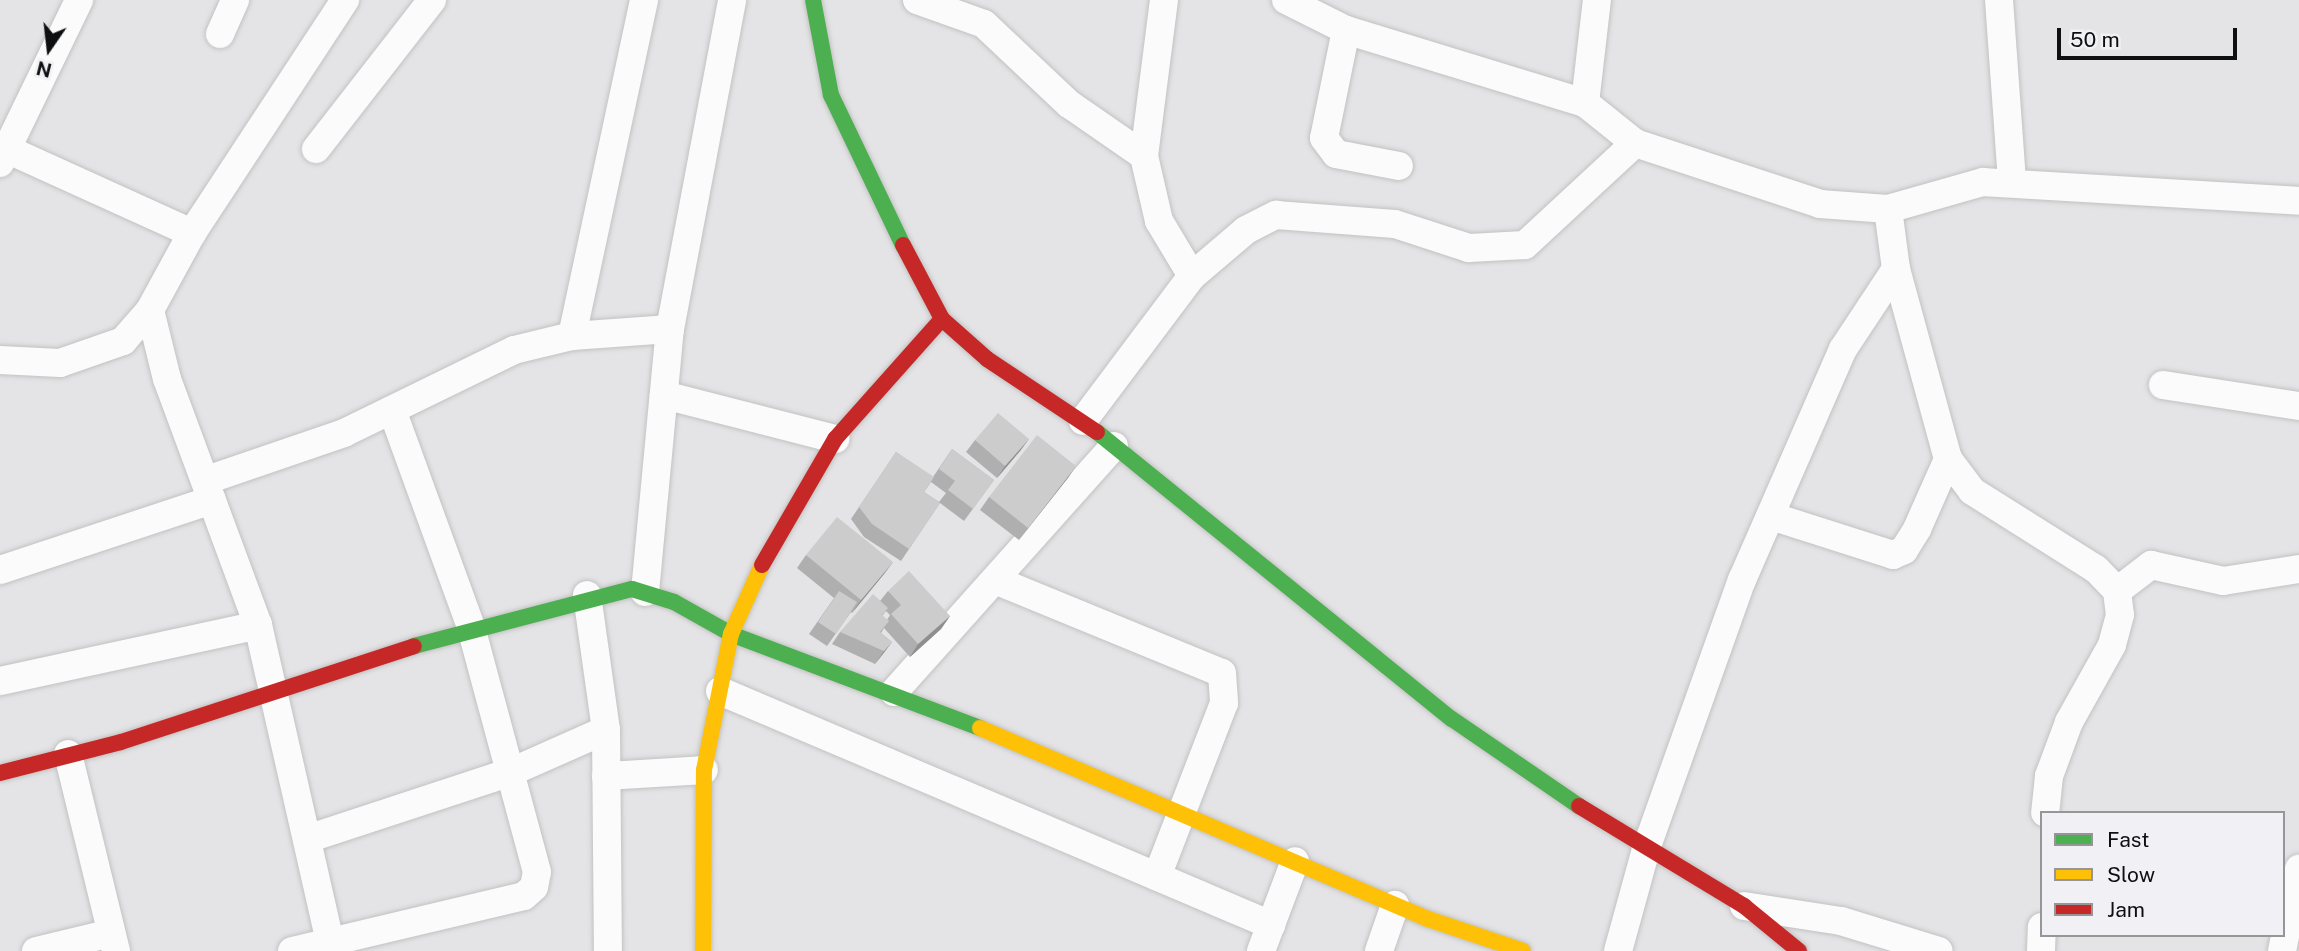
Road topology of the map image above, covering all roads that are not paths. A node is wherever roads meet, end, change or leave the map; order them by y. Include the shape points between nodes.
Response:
1 (79, 0) edge
2 (235, 0) edge
3 (345, 0) edge
4 (432, 0) edge
5 (644, 0) edge
6 (732, 0) edge
7 (813, 0) edge
8 (917, 0) edge
9 (1164, 0) edge
10 (1286, 0) edge
11 (1597, 0) edge
12 (1999, 0) edge
13 (1346, 30) junction
14 (220, 34) dead end
15 (1586, 103) junction
16 (1635, 143) junction
17 (316, 149) dead end
18 (2, 153) edge
19 (1144, 156) junction
20 (1399, 166) dead end
21 (2012, 182) junction
22 (2299, 201) edge
23 (1888, 209) junction
24 (192, 233) junction
25 (1896, 269) junction
26 (1192, 276) junction
27 (150, 310) junction
28 (942, 318) junction
29 (670, 329) junction
30 (572, 336) junction
31 (0, 360) edge
32 (2163, 385) dead end
33 (664, 395) junction
34 (2299, 405) edge
35 (392, 410) junction
36 (1083, 421) junction
37 (835, 439) junction
38 (1114, 446) junction
39 (1948, 459) junction
40 (210, 490) junction
41 (1774, 517) junction
42 (2299, 569) edge
43 (0, 570) edge
44 (995, 580) junction
45 (2117, 591) junction
46 (645, 592) junction
47 (587, 596) junction
48 (258, 625) junction
49 (471, 627) junction
50 (731, 634) junction
51 (0, 681) edge
52 (274, 691) junction
53 (720, 691) junction
54 (894, 692) junction
55 (606, 730) junction
56 (68, 754) junction
57 (704, 770) junction
58 (511, 772) junction
59 (0, 773) edge
60 (606, 776) junction
61 (2045, 811) edge
62 (1182, 812) junction
63 (307, 839) junction
64 (1646, 849) junction
65 (1295, 861) junction
66 (2299, 869) edge
67 (1157, 877) junction
68 (1395, 905) junction
69 (1744, 906) junction
70 (2285, 937) edge
71 (1266, 938) edge
72 (114, 942) edge
73 (1487, 945) edge
74 (330, 946) edge
75 (36, 951) edge
76 (292, 951) edge
77 (608, 951) edge
78 (703, 951) edge
79 (1379, 951) edge
80 (1523, 951) edge
81 (1618, 951) edge
82 (1799, 951) edge
83 (1939, 951) edge

1 - 18 street
2 - 14 street
3 - 24 street
4 - 17 street
5 - 30 street
6 - 29 street
7 - 28 street via 831,95 849,143
8 - 19 street via 984,24 1069,104
9 - 19 street
10 - 13 street
11 - 15 street
12 - 21 street
13 - 15 street
13 - 20 street via 1324,138 1336,154
15 - 16 street
16 - 23 street via 1821,204
16 - 26 street via 1525,245 1469,248 1395,224 1276,215 1246,230
18 - 24 street
19 - 26 street via 1159,221
21 - 22 street
21 - 23 street via 1958,184
23 - 25 street
24 - 27 street
25 - 39 street
25 - 41 street via 1843,349
26 - 36 street
27 - 31 street via 123,341 97,355 60,363
27 - 40 street via 167,379
28 - 36 street via 988,359
28 - 37 street
29 - 30 street
29 - 33 street
30 - 35 street via 514,350
32 - 34 street
33 - 37 street
33 - 46 street
35 - 40 street
35 - 49 street
36 - 38 street
37 - 50 street via 770,547
38 - 44 street
38 - 64 street via 1451,719
39 - 41 street via 1911,540 1893,555
39 - 45 street via 1972,491 2096,569
40 - 43 street
40 - 48 street
41 - 64 street via 1742,580
42 - 45 street via 2222,581 2151,565
44 - 54 street
44 - 62 street via 1204,660 1222,673 1224,703
45 - 61 street via 2120,615 2112,645 2069,722 2049,776
46 - 47 street
46 - 50 street
47 - 49 street
47 - 55 street
48 - 51 street
48 - 52 street
49 - 52 street
49 - 58 street
50 - 53 street
50 - 54 street
52 - 56 street
52 - 63 street
53 - 57 street
53 - 67 street
54 - 62 street
55 - 58 street
55 - 60 street
56 - 59 street
56 - 72 street
57 - 60 street
57 - 78 street
58 - 63 street
58 - 74 street via 537,872 534,887 524,896
60 - 77 street
62 - 65 street
62 - 67 street
63 - 74 street
64 - 69 street
64 - 81 street
65 - 68 street
65 - 71 street
66 - 70 street
67 - 71 street
68 - 73 street
68 - 79 street
69 - 82 street
69 - 83 street via 1841,920
72 - 75 street
73 - 80 street
74 - 76 street

